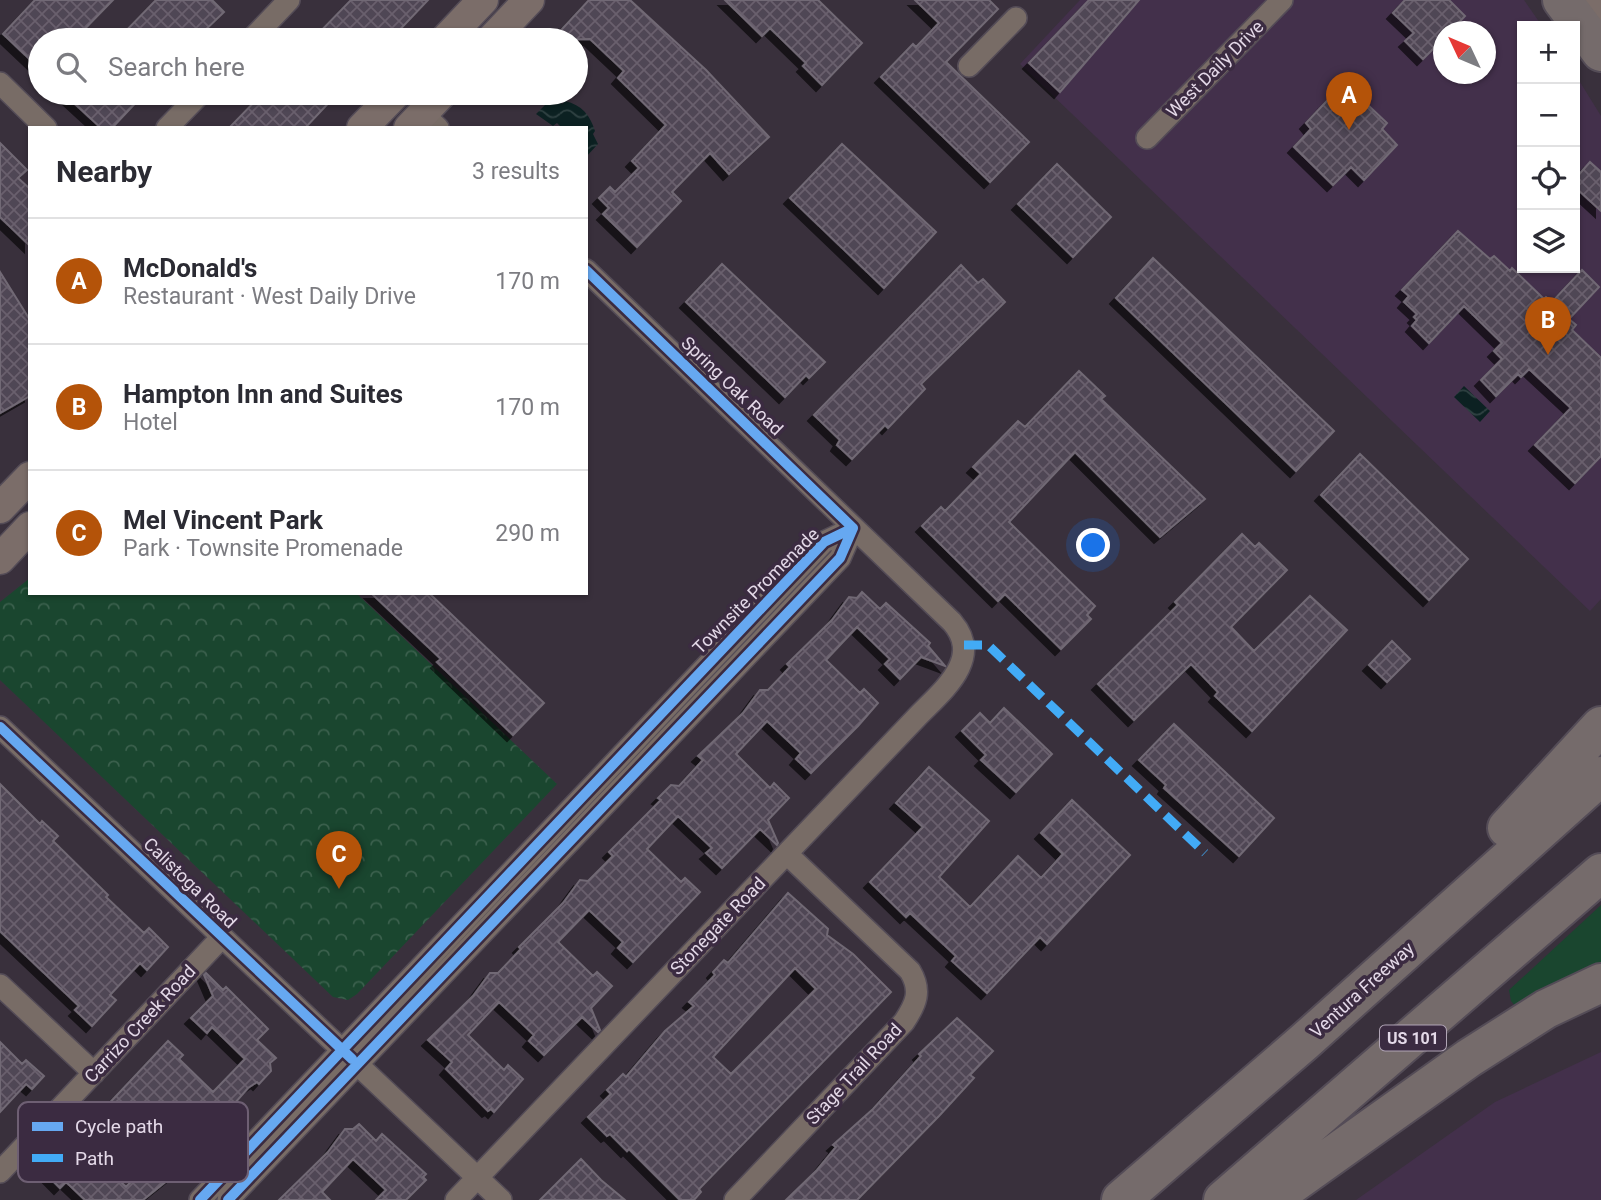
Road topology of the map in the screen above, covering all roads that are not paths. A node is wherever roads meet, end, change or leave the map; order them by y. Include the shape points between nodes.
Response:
1 (289, 0) edge
2 (483, 0) edge
3 (529, 0) edge
4 (1282, 0) edge
5 (1562, 0) edge
6 (1584, 0) edge
7 (1601, 16) edge
8 (1016, 18) dead end
9 (262, 28) edge
10 (456, 28) edge
11 (502, 28) edge
12 (1601, 52) edge
13 (969, 66) dead end
14 (0, 83) edge
15 (189, 105) edge
16 (384, 105) edge
17 (45, 126) edge
18 (169, 126) edge
19 (364, 126) edge
20 (1147, 138) dead end
21 (588, 272) edge
22 (28, 479) edge
23 (0, 508) edge
24 (853, 528) junction
25 (28, 529) edge
26 (0, 559) edge
27 (964, 645) joint
28 (1601, 726) edge
29 (2, 733) edge
30 (1601, 776) edge
31 (787, 854) junction
32 (1601, 873) edge
33 (222, 937) junction
34 (1601, 983) edge
35 (0, 985) edge
36 (1304, 1042) junction
37 (350, 1057) junction
38 (94, 1073) junction
39 (66, 1102) edge
40 (18, 1153) edge
41 (248, 1154) edge
42 (0, 1172) edge
43 (248, 1177) edge
44 (477, 1178) junction
45 (219, 1182) edge
46 (243, 1182) edge
47 (200, 1200) edge
48 (228, 1200) edge
49 (456, 1200) edge
50 (501, 1200) edge
51 (735, 1200) edge
52 (1121, 1200) edge
53 (1223, 1200) edge
54 (1270, 1200) edge

1 - 9 street
2 - 10 main road
3 - 11 main road
4 - 20 street, West Daily Drive
5 - 12 highway
6 - 7 main road
8 - 13 street
14 - 17 street
15 - 18 street
16 - 19 main road
21 - 24 street, Spring Oak Road
22 - 23 main road
24 - 27 street, Spring Oak Road via 952,622
24 - 37 street, Townsite Promenade via 840,558
25 - 26 main road
27 - 31 street, Stonegate Road via 962,664 953,678
28 - 36 highway
29 - 33 street, Calistoga Road
30 - 36 highway, Ventura Freeway
31 - 44 street, Stonegate Road
31 - 51 street, Stage Trail Road via 910,971 918,993 904,1022
32 - 53 highway, US 101
33 - 37 street, Calistoga Road
33 - 38 street, Carrizo Creek Road
34 - 54 highway via 1546,1009 1469,1058
35 - 38 street
36 - 52 highway, Ventura Freeway
37 - 41 street, Townsite Promenade
37 - 43 street, Townsite Promenade
37 - 44 street, Calistoga Road
38 - 39 street, Carrizo Creek Road
40 - 42 street, Carrizo Creek Road
44 - 49 street, Stonegate Road
44 - 50 street, Calistoga Road
45 - 47 street, Townsite Promenade
46 - 48 street, Townsite Promenade

